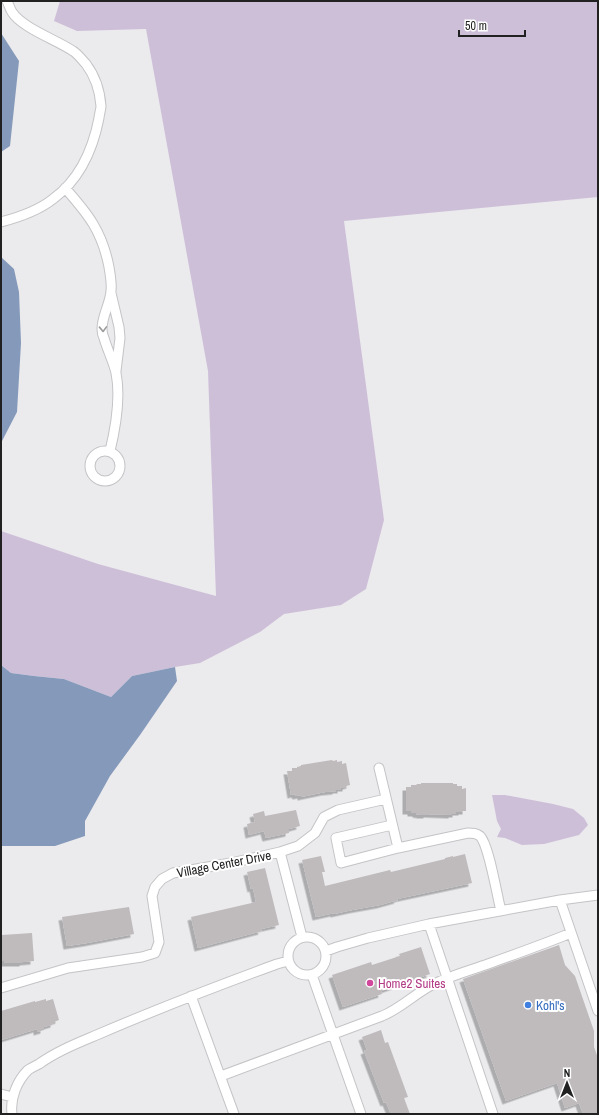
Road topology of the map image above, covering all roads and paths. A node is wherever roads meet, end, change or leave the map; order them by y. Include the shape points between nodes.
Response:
1 (7, 1) edge
2 (66, 188) junction
3 (1, 222) edge
4 (111, 292) junction
5 (116, 372) junction
6 (110, 451) dead end
7 (379, 768) dead end
8 (386, 799) junction
9 (392, 825) junction
10 (398, 848) junction
11 (280, 852) junction
12 (598, 895) edge
13 (560, 900) junction
14 (501, 910) junction
15 (429, 924) junction
16 (571, 933) junction
17 (302, 937) junction
18 (326, 951) junction
19 (288, 961) junction
20 (312, 975) junction
21 (448, 978) junction
22 (1, 988) edge
23 (191, 996) junction
24 (598, 1011) edge
25 (334, 1034) junction
26 (221, 1076) junction
27 (1, 1094) edge
28 (12, 1097) junction
29 (12, 1114) edge
30 (234, 1114) edge
31 (361, 1114) edge
32 (493, 1114) edge

1 - 2 street via 12,13 22,23 74,52 87,66 98,85 101,107 95,134 89,153
2 - 3 street via 53,199 21,217
2 - 4 street via 99,232 107,258
4 - 5 street via 120,338
4 -> 5 street via 102,330
5 - 6 street via 118,408
7 - 8 street
8 - 9 street
8 - 11 street, Village Center Drive via 338,810 324,817 315,834 298,846
9 - 10 street
9 - 10 street via 336,838 341,863
10 - 14 street via 475,833 481,837 485,845
11 - 17 street
11 - 22 street, Village Center Drive via 241,863 174,873 162,879 152,896 159,942 155,953 68,968
12 - 13 street
13 - 14 street
13 - 16 street
14 - 15 street
15 - 18 street
15 - 21 street
16 - 21 street
16 - 24 street
17 - 18 street via 308,936 320,941
17 - 19 street via 296,939 288,949
18 - 20 street via 325,963
19 - 20 street via 290,967 300,974
19 - 23 street
20 - 25 street
21 - 25 street via 424,989 393,1012
21 - 32 street
23 - 26 street
23 - 28 street via 46,1059 28,1070
25 - 26 street
25 - 31 street
26 - 30 street
27 - 28 street
28 - 29 street

